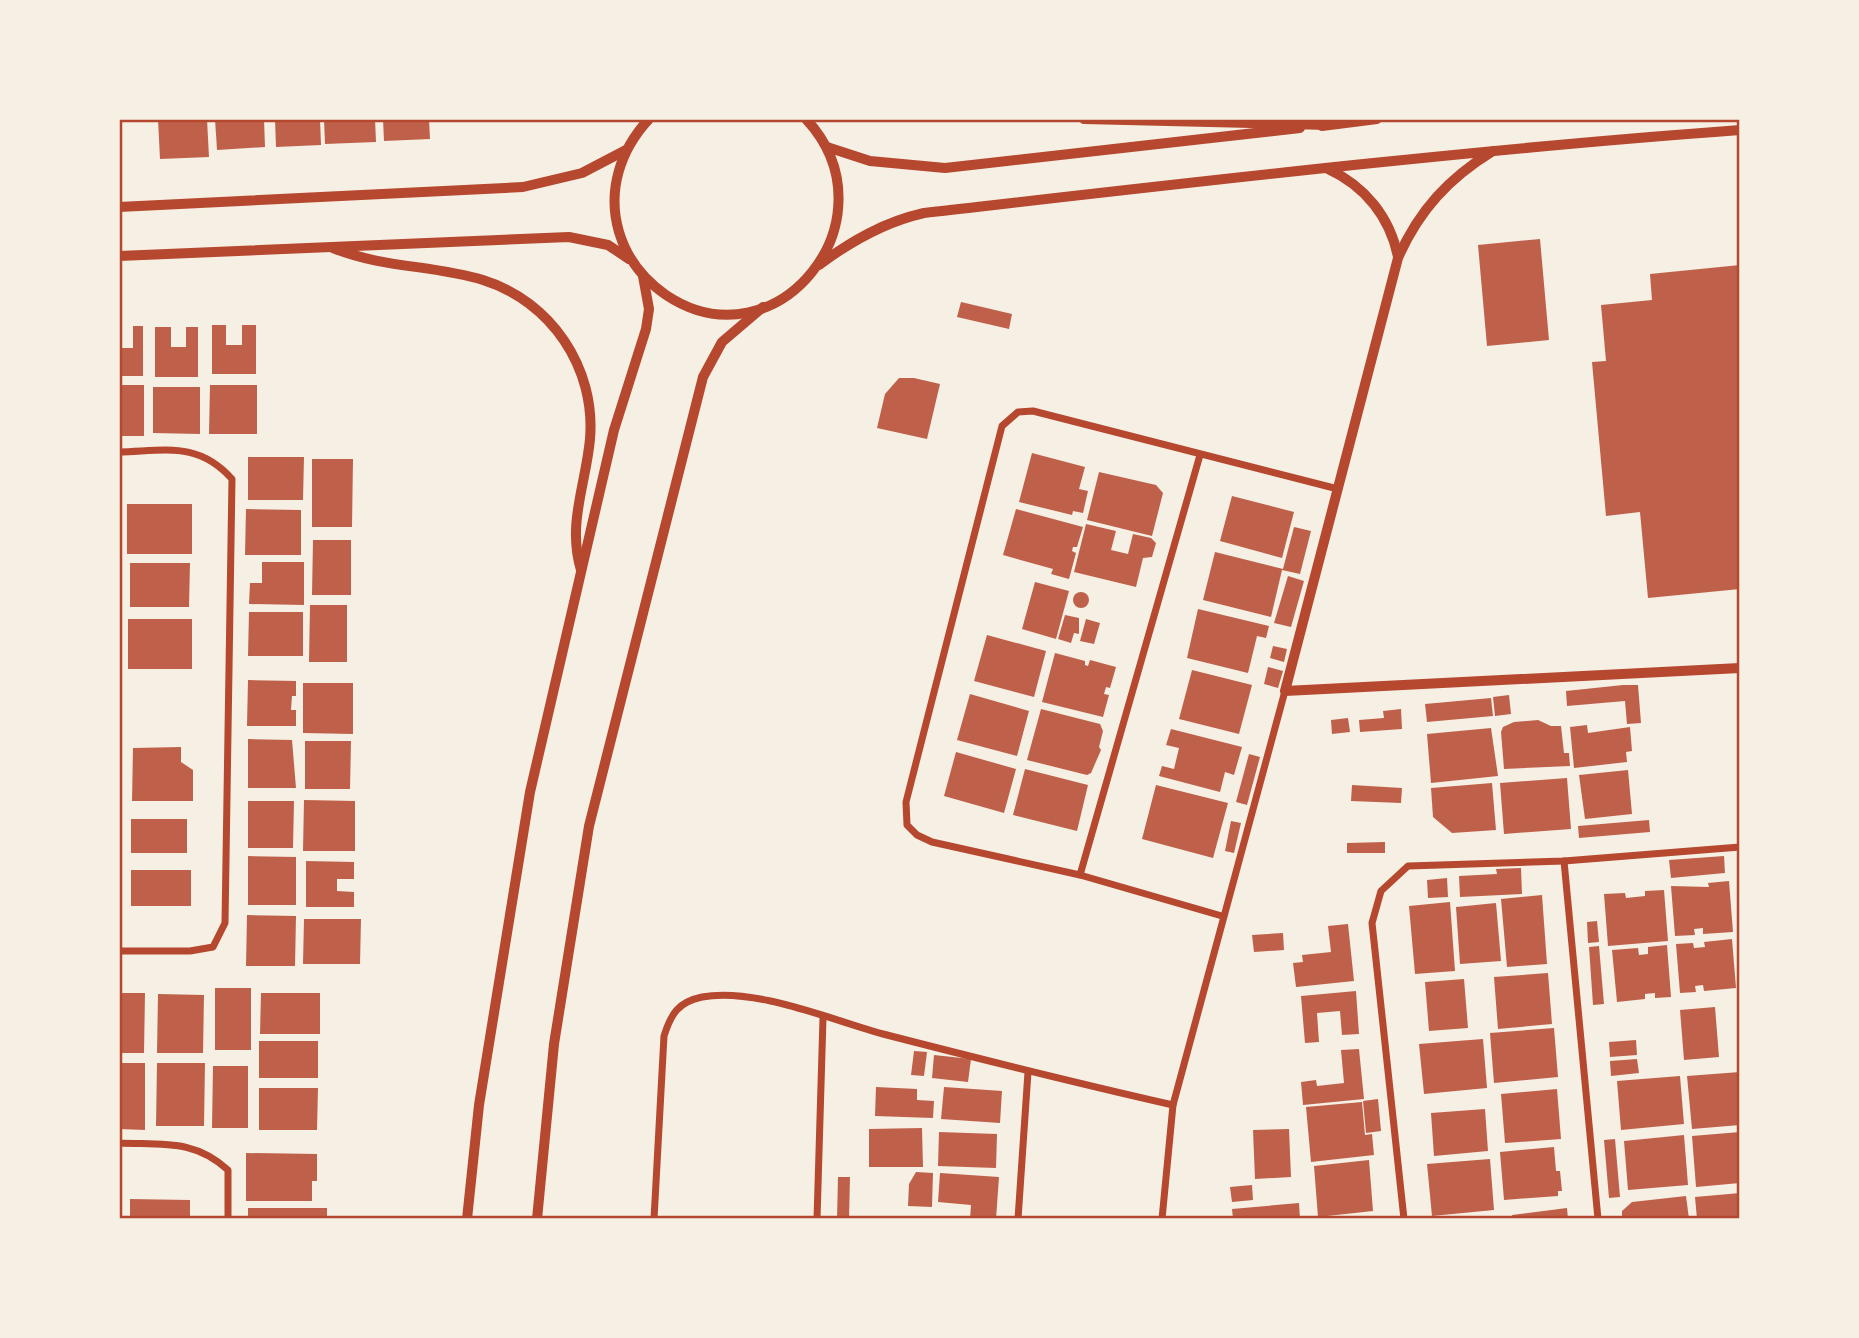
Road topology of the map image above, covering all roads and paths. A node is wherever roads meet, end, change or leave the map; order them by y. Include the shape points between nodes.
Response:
1 (649, 119) edge
2 (806, 119) edge
3 (817, 119) edge
4 (1084, 119) edge
5 (1377, 119) edge
6 (1328, 125) junction
7 (1740, 130) edge
8 (819, 134) junction
9 (827, 147) junction
10 (626, 150) junction
11 (1493, 150) junction
12 (1325, 168) junction
13 (122, 205) edge
14 (333, 248) junction
15 (119, 256) edge
16 (1398, 258) junction
17 (629, 259) junction
18 (819, 265) junction
19 (643, 276) junction
20 (763, 307) junction
21 (119, 452) edge
22 (1200, 455) junction
23 (1338, 489) junction
24 (581, 572) junction
25 (1740, 668) edge
26 (1284, 691) junction
27 (1740, 847) edge
28 (1564, 861) junction
29 (1080, 875) junction
30 (1222, 916) junction
31 (119, 951) edge
32 (823, 1018) junction
33 (1028, 1072) junction
34 (1173, 1105) junction
35 (119, 1143) edge
36 (228, 1219) edge
37 (467, 1219) edge
38 (537, 1219) edge
39 (654, 1219) edge
40 (817, 1219) edge
41 (1018, 1219) edge
42 (1162, 1219) edge
43 (1404, 1219) edge
44 (1598, 1219) edge

1 - 10 main road
2 - 8 main road
3 - 8 main road
4 - 6 main road
5 - 6 street
6 - 9 street via 945,168 870,162
7 - 11 street
8 - 9 main road
9 - 18 main road via 840,200 836,228
10 - 13 street via 582,173 523,187
10 - 17 main road via 615,187 615,212
11 - 12 street
11 - 16 street via 1457,175 1429,204
12 - 16 street via 1350,181 1372,201 1389,226
12 - 18 street via 924,213 872,231
14 - 15 street
14 - 17 street via 569,237 608,245
14 - 24 main road via 399,267 485,280 528,303 561,333 578,364 589,403 590,439 574,534
16 - 23 street
17 - 19 main road
18 - 20 main road via 788,295
19 - 20 main road via 672,299 708,311
19 - 24 main road via 649,309 646,329 614,430
20 - 38 main road via 722,342 703,377 602,768 554,1044
21 - 31 street via 188,450 217,463 232,479 225,923 213,947
22 - 23 street
22 - 29 street
22 - 29 street via 1033,411 1018,412 1002,425 906,803 907,825 932,842
23 - 26 street
24 - 37 main road via 530,792 479,1105
25 - 26 street
26 - 30 street
27 - 28 street
28 - 43 street via 1408,866 1381,891 1372,923
28 - 44 street
29 - 30 street
30 - 34 street
32 - 33 street
32 - 39 street via 760,999 731,996 703,997 681,1004 674,1012 661,1055
32 - 40 street
33 - 34 street
33 - 41 street
34 - 42 street
35 - 36 street via 185,1146 211,1154 228,1170

